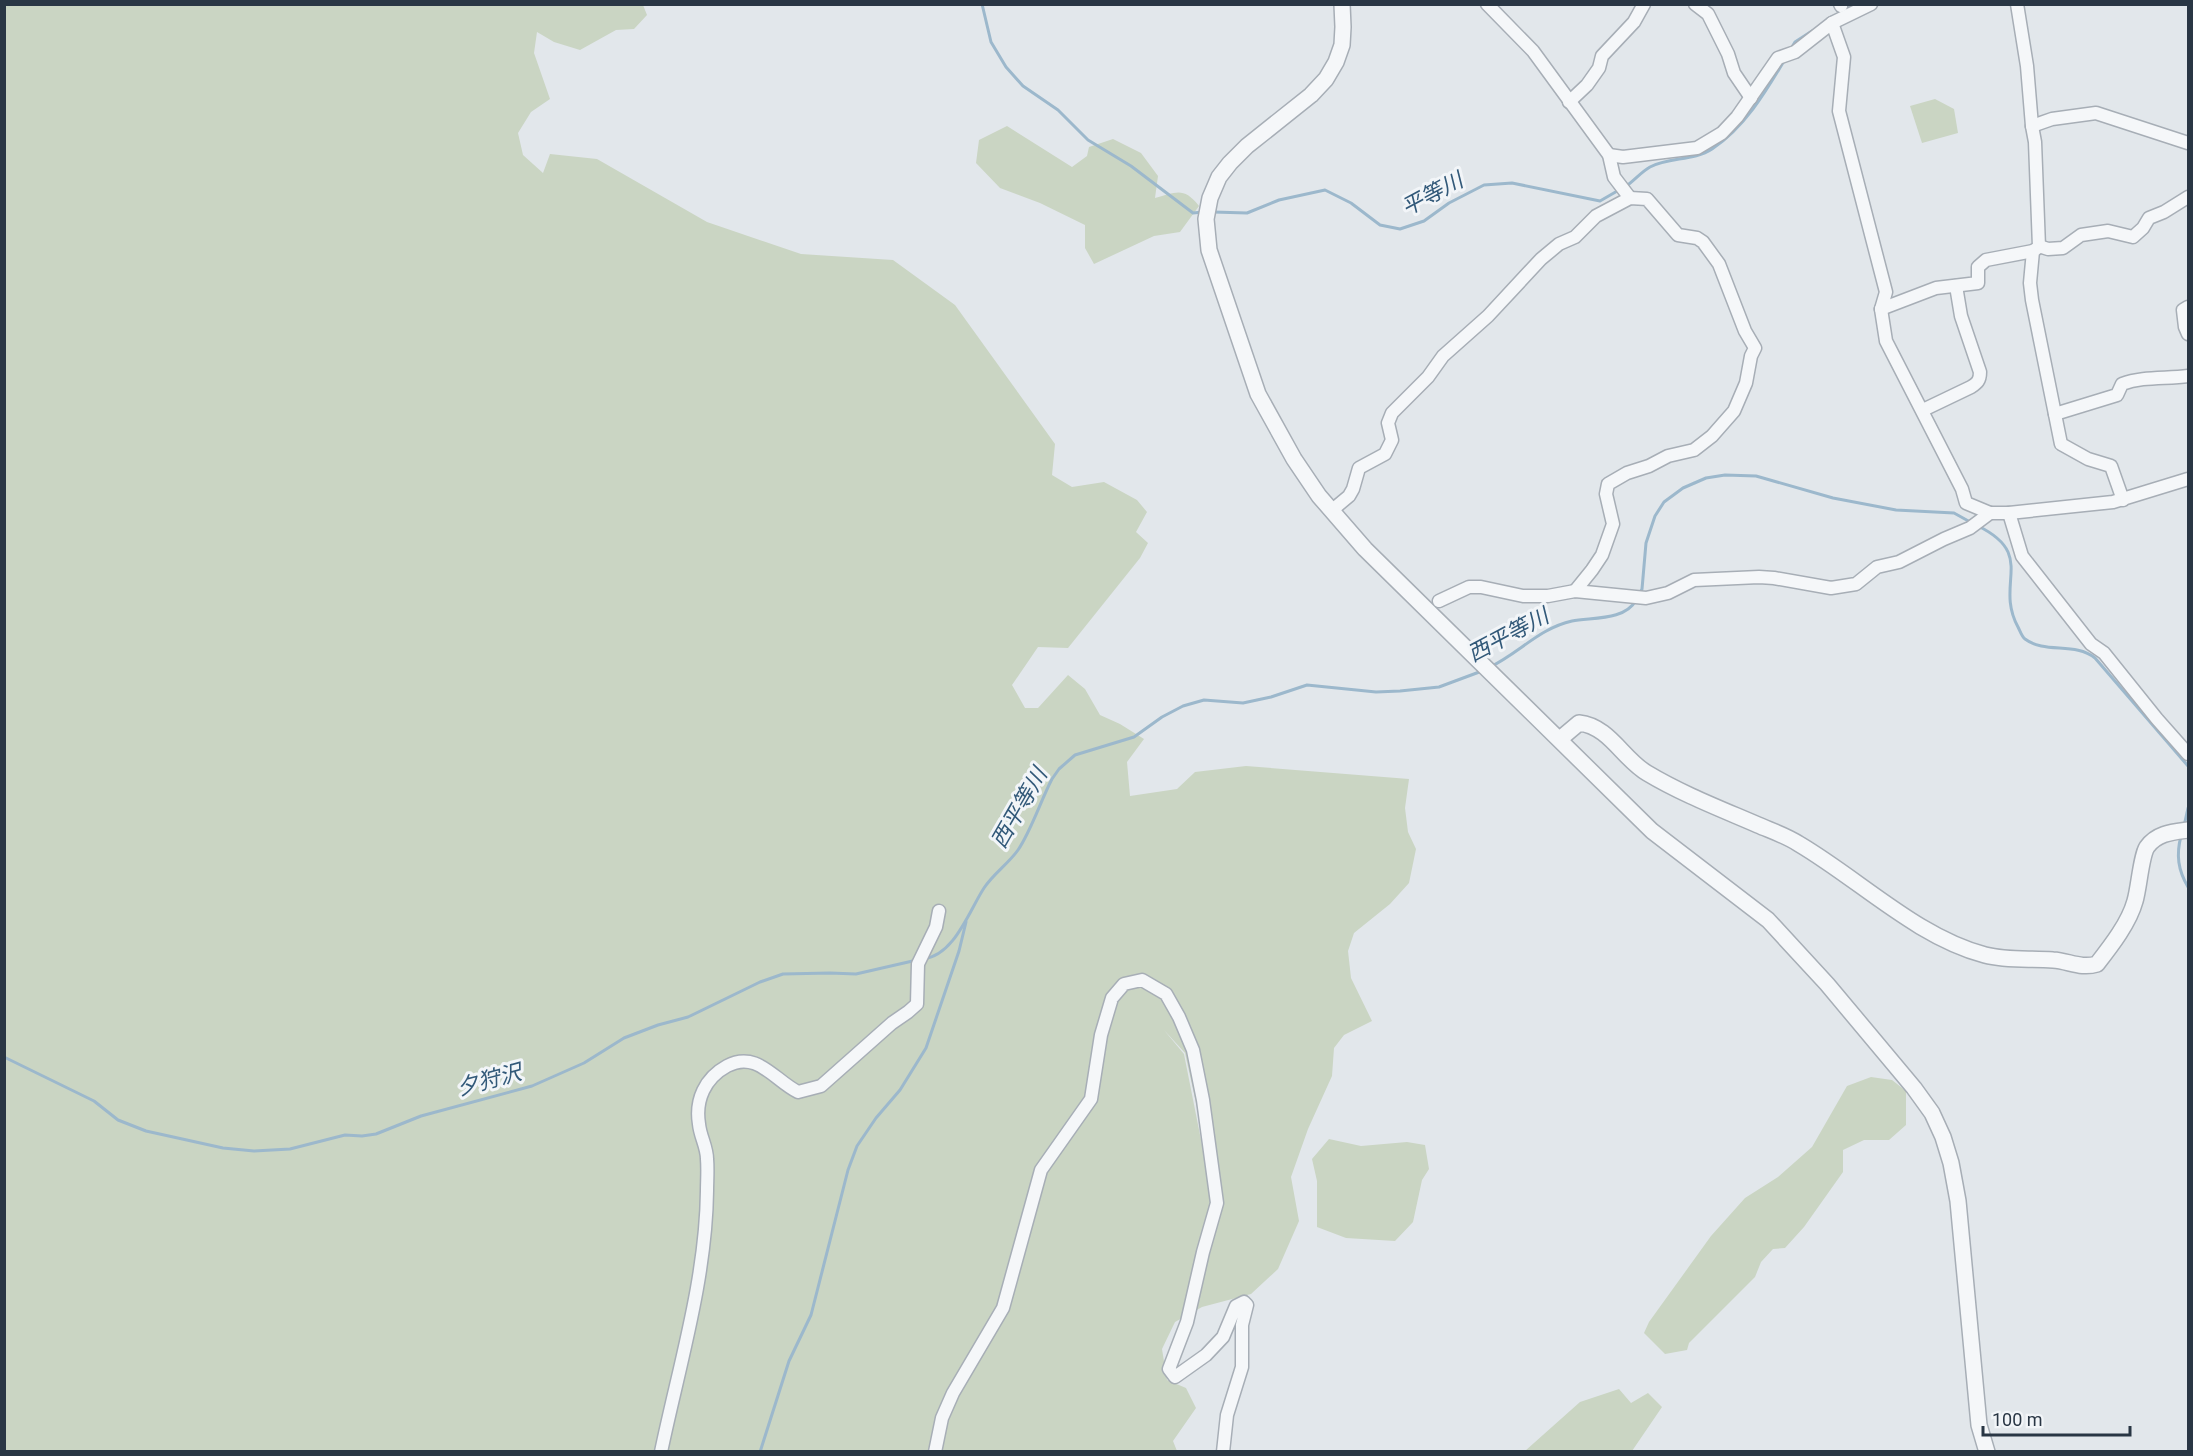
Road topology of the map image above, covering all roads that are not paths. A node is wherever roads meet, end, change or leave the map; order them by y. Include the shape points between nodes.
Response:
1 (1342, 4) edge
2 (1487, 4) edge
3 (1644, 4) edge
4 (1695, 4) edge
5 (1871, 4) edge
6 (2017, 4) edge
7 (1832, 23) junction
8 (1751, 98) junction
9 (1569, 102) junction
10 (2032, 126) junction
11 (2188, 143) edge
12 (1609, 156) junction
13 (1628, 196) junction
14 (2188, 197) edge
15 (2036, 249) junction
16 (1956, 286) junction
17 (2188, 307) edge
18 (1881, 309) junction
19 (2188, 334) edge
20 (2188, 376) edge
21 (1923, 410) junction
22 (2055, 414) junction
23 (2188, 480) edge
24 (2123, 500) junction
25 (1331, 511) junction
26 (2009, 513) junction
27 (1986, 516) junction
28 (1575, 591) junction
29 (1439, 602) dead end
30 (1560, 739) junction
31 (2188, 754) edge
32 (2182, 831) edge
33 (939, 911) dead end
34 (661, 1452) edge
35 (935, 1452) edge
36 (1223, 1452) edge
37 (1987, 1452) edge

1 - 25 street via 1342,45 1326,79 1247,146 1219,177 1206,219 1209,250 1258,394 1294,459
2 - 9 street via 1533,51
3 - 9 street via 1634,22 1602,56 1587,85
4 - 8 street via 1708,14 1734,73
5 - 7 street
6 - 10 street
7 - 8 street via 1795,52 1780,57
7 - 18 street via 1844,57 1839,111 1886,292
8 - 12 street via 1722,133 1697,148
9 - 12 street
10 - 11 street via 2096,113
10 - 15 street via 2036,152
12 - 13 street via 1614,177
13 - 25 street via 1541,259 1488,316 1443,356 1392,413 1388,423 1392,440 1385,453 1359,468 1349,496
13 - 28 street via 1647,199 1678,234 1703,242 1719,264 1755,348 1734,411 1712,436 1695,450 1627,472 1608,484 1606,494 1613,524 1602,555
14 - 15 street via 2149,218 2133,237 2108,231 2080,235 2063,248
15 - 16 street via 1986,260 1978,267 1978,283
15 - 22 street via 2031,292
16 - 18 street via 1936,288
16 - 21 street via 1980,378 1971,387
17 - 19 street via 2183,310
18 - 21 street via 1886,341
20 - 22 street via 2129,381 2122,384 2117,395
21 - 27 street via 1966,503
22 - 24 street via 2061,444 2111,466
23 - 24 street
24 - 26 street
25 - 30 street
26 - 27 street
26 - 31 street via 2022,556 2091,644 2104,653
27 - 28 street via 1970,528 1899,562 1877,567 1856,584 1831,588 1759,577 1694,580 1668,593 1645,598
28 - 29 street via 1523,596 1469,587
30 - 32 street via 1580,723 1591,724 1645,772 1798,843 1949,941 2006,959 2056,960 2089,967 2097,964 2134,905 2146,850 2157,837
30 - 37 street via 1652,831 1743,899 1781,933 1932,1113 1944,1137 1958,1201 1979,1425
33 - 34 street via 936,927 918,964 917,1004 821,1086 798,1092 755,1062 737,1062 715,1075 703,1090 699,1124 707,1158 706,1234
35 - 36 street via 942,1418 953,1393 1003,1308 1041,1170 1091,1099 1101,1035 1112,998 1124,984 1142,980 1166,994 1192,1050 1217,1203 1187,1322 1169,1369 1175,1377 1223,1337 1236,1306 1244,1302 1247,1305 1242,1326 1242,1367 1227,1415

